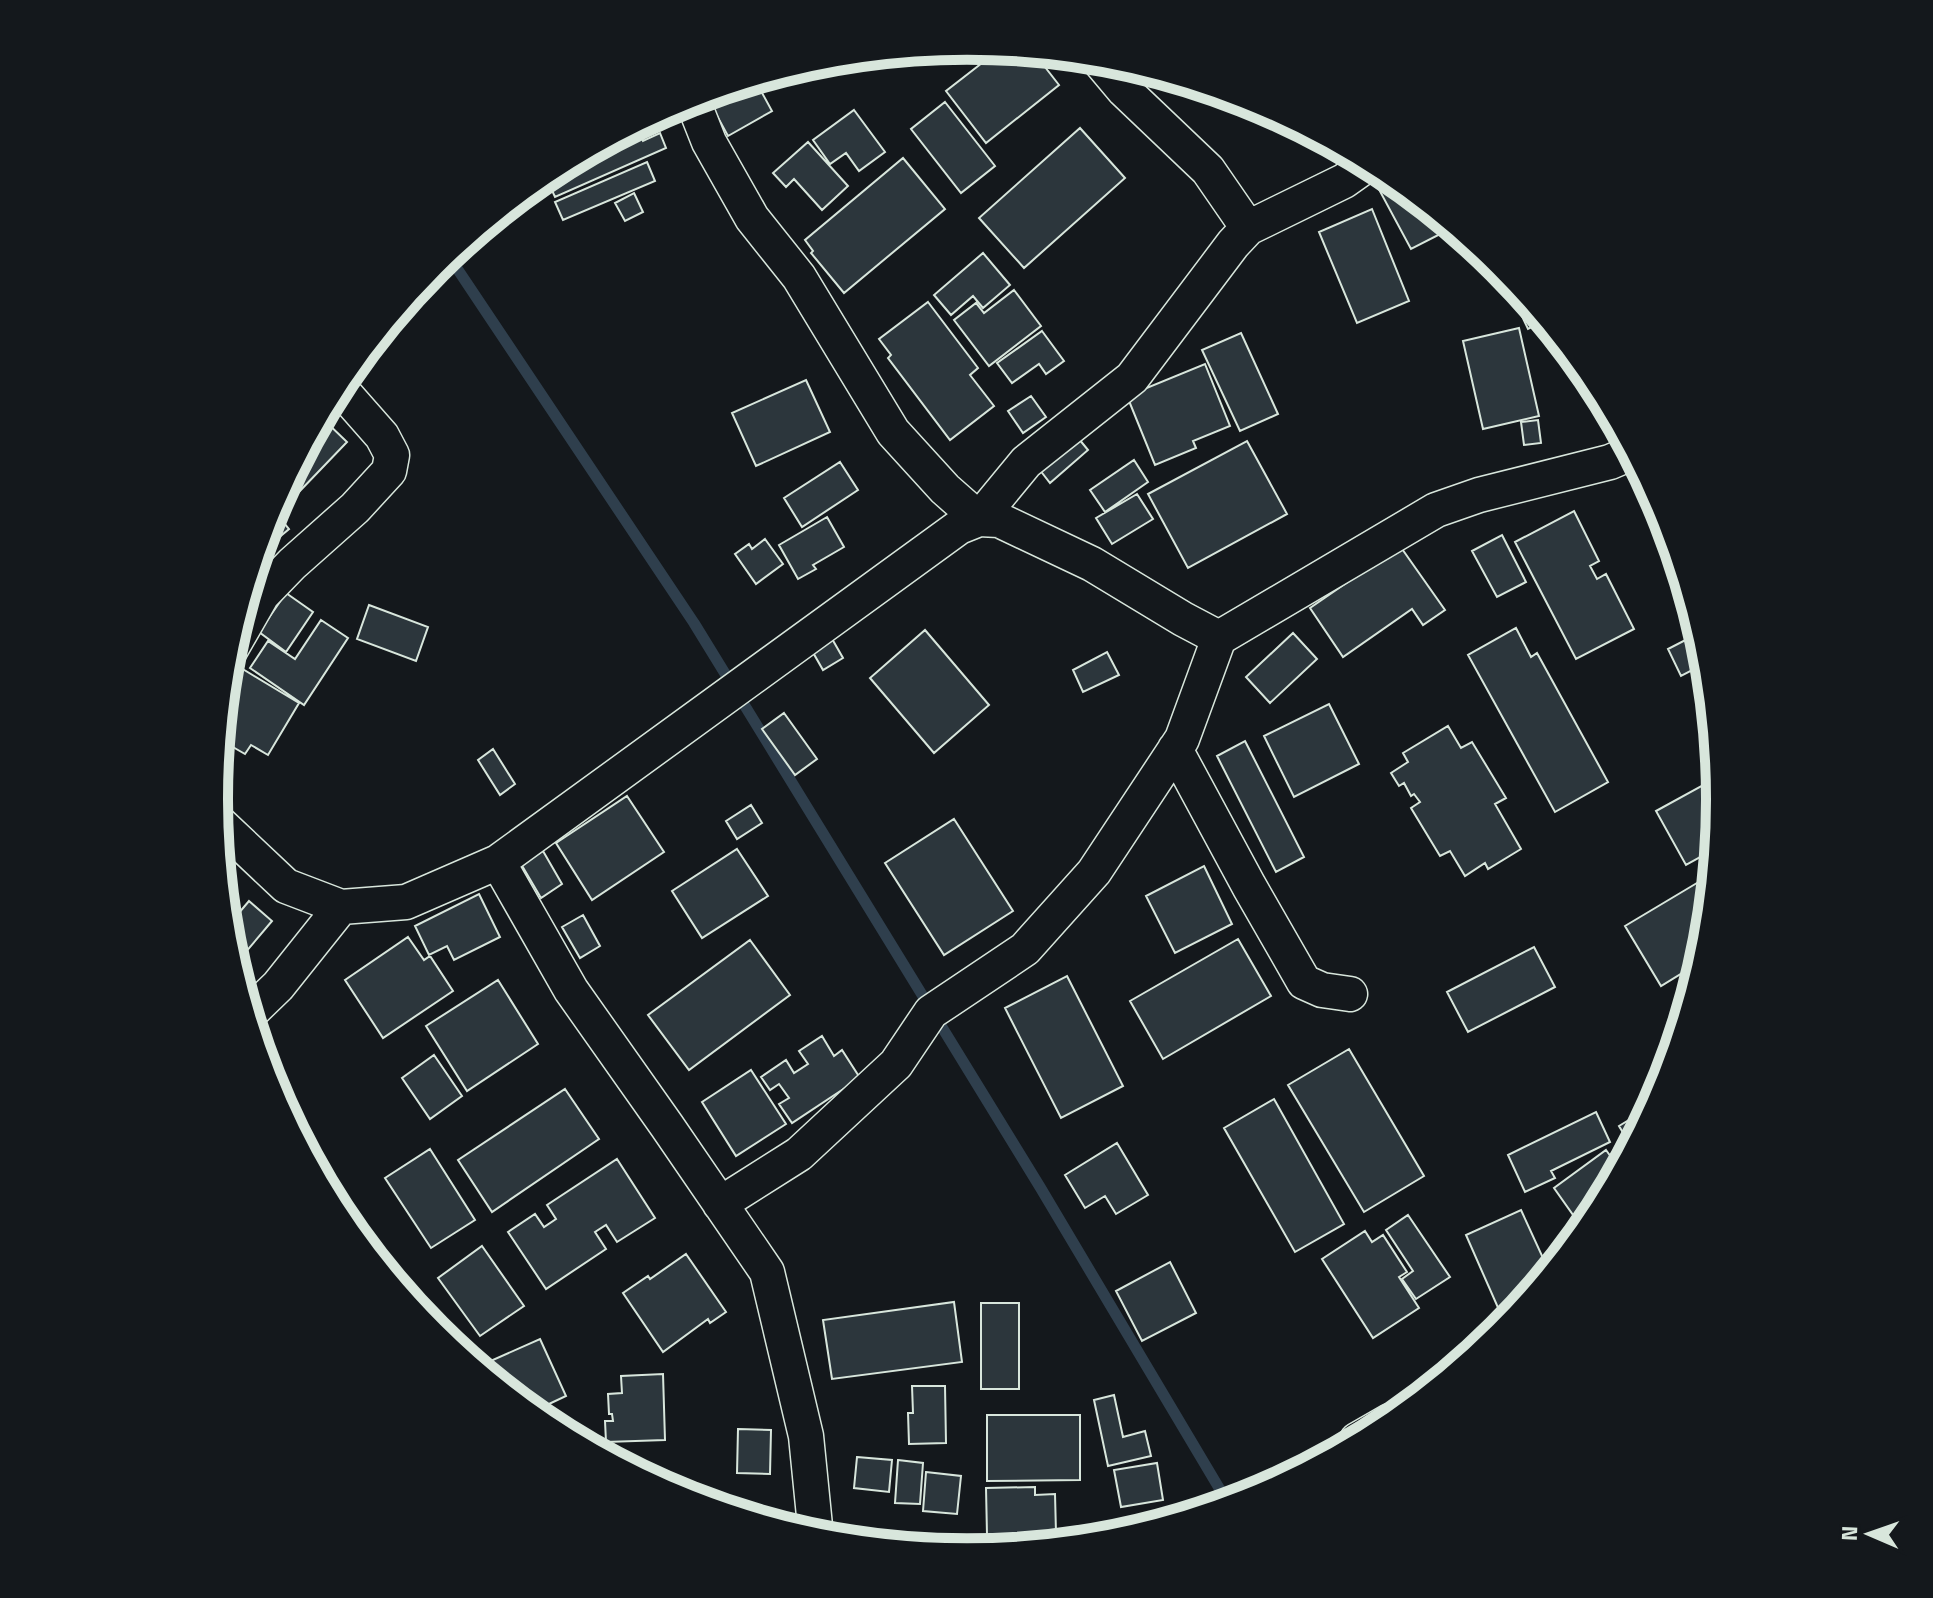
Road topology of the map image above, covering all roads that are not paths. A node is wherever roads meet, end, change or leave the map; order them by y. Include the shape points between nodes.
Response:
1 (1111, 74) edge
2 (697, 111) edge
3 (1357, 172) edge
4 (1248, 228) junction
5 (347, 396) edge
6 (1621, 457) edge
7 (979, 519) junction
8 (252, 612) edge
9 (1219, 638) junction
10 (1175, 749) junction
11 (229, 832) edge
12 (498, 862) junction
13 (341, 907) junction
14 (1350, 994) dead end
15 (258, 1006) edge
16 (720, 1204) junction
17 (815, 1522) edge

1 - 4 street via 1208,170
2 - 7 street via 752,218 799,277 893,432
3 - 4 street
4 - 7 street via 1132,378 1026,462
5 - 8 street via 382,436 392,455 389,471 292,564
6 - 9 street via 1436,510
7 - 9 street via 999,520 1092,564
7 - 12 street via 959,527
9 - 10 street
10 - 14 street via 1304,982
10 - 16 street via 1094,872 1025,949 931,1012 896,1064 799,1154
11 - 13 street via 286,886
12 - 13 street via 406,902
12 - 16 street via 571,990
13 - 15 street
16 - 17 street via 767,1272 806,1436

